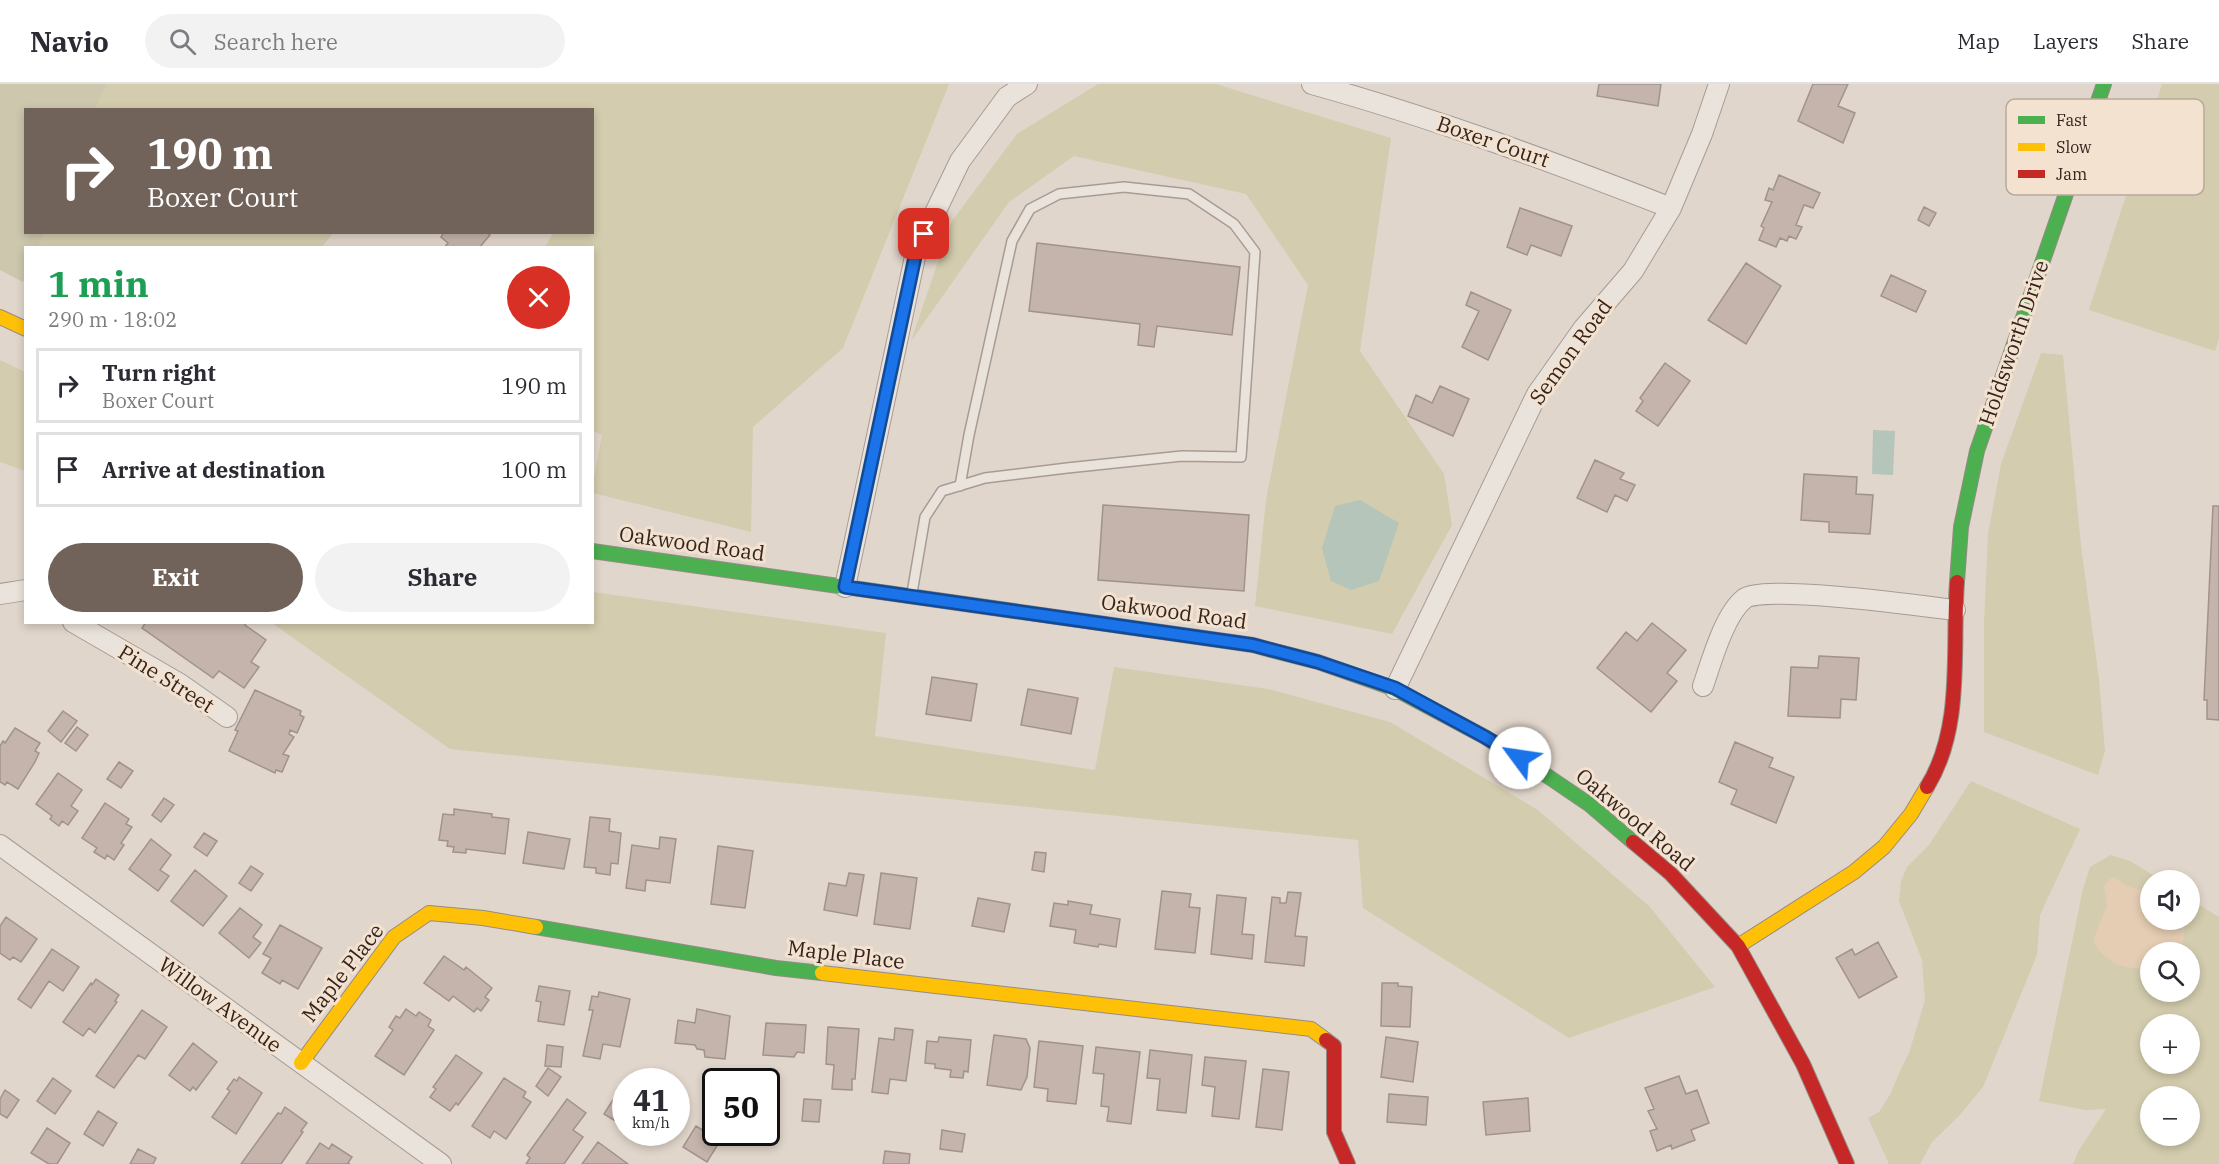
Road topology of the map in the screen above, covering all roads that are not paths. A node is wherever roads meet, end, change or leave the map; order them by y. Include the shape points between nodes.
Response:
1 (1027, 84) edge
2 (1312, 84) edge
3 (1719, 84) edge
4 (2104, 84) edge
5 (2099, 99) edge
6 (2066, 195) edge
7 (1671, 208) junction
8 (0, 317) edge
9 (24, 328) edge
10 (960, 486) junction
11 (594, 551) edge
12 (845, 587) junction
13 (24, 590) edge
14 (0, 594) edge
15 (911, 595) junction
16 (1955, 610) junction
17 (76, 624) edge
18 (1703, 686) dead end
19 (1395, 688) junction
20 (227, 717) dead end
21 (0, 845) edge
22 (1738, 946) junction
23 (301, 1063) junction
24 (441, 1164) edge
25 (1348, 1164) edge
26 (1847, 1164) edge

1 - 12 street via 1007,97 960,161 916,252
2 - 7 street, Boxer Court via 1359,94 1516,148
3 - 7 street, Semon Road
4 - 5 street, Holdsworth Drive
6 - 16 street, Holdsworth Drive via 1977,451 1961,526
7 - 19 street, Semon Road via 1633,271 1583,329 1537,394
8 - 9 street
10 - 10 lane via 985,478 1182,456 1241,457 1255,252 1234,224 1189,194 1124,187 1059,194 1030,209 1012,241
10 - 15 lane via 942,492 925,517
11 - 12 street, Oakwood Road
12 - 15 street, Oakwood Road
13 - 14 street
15 - 19 street, Oakwood Road via 1253,645
16 - 18 street via 1820,595 1754,594 1743,600 1727,623
16 - 22 street, Holdsworth Drive via 1954,683 1947,744 1934,776 1911,814 1884,847 1854,872
17 - 20 street, Pine Street via 180,684
19 - 22 street, Oakwood Road via 1485,737 1590,805 1671,874
21 - 23 street, Willow Avenue
22 - 26 street, Oakwood Road via 1803,1064
23 - 24 street, Willow Avenue
23 - 25 street, Maple Place via 394,937 429,913 483,918 776,968 1311,1029 1334,1046 1334,1132

